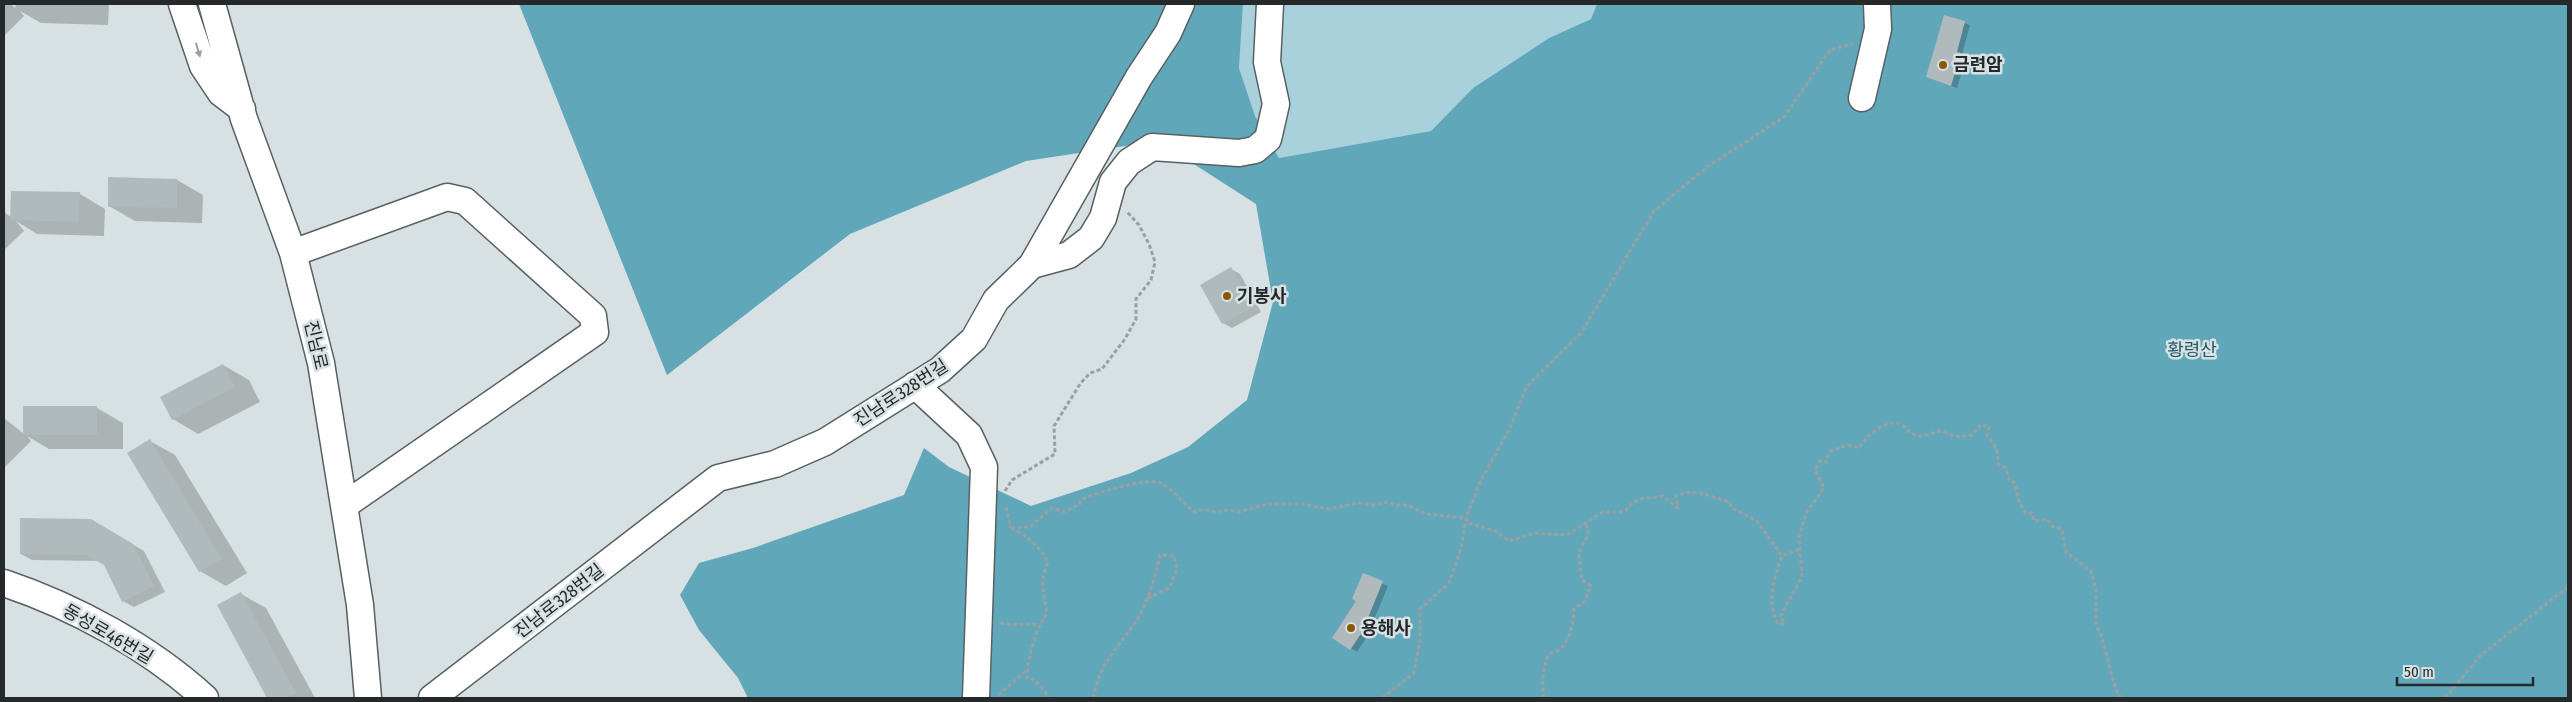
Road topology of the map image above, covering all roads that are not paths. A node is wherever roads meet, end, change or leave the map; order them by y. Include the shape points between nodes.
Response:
1 (182, 4) edge
2 (212, 4) edge
3 (1181, 4) edge
4 (1270, 4) edge
5 (1877, 4) edge
6 (1862, 98) dead end
7 (242, 110) junction
8 (293, 253) junction
9 (1032, 265) junction
10 (916, 385) junction
11 (345, 505) junction
12 (4, 583) edge
13 (204, 698) edge
14 (368, 698) edge
15 (432, 698) edge
16 (976, 698) edge

1 -> 7 street via 203,66 221,94
2 - 7 street, 진남로
3 - 9 street via 1168,33 1138,77
4 - 9 street, 진남로328번길 via 1267,62 1276,104 1268,139 1255,150 1240,153 1152,147 1129,162 1113,182 1103,218 1091,238 1069,255
5 - 6 street via 1877,37
7 - 8 street, 진남로
8 - 11 street, 진남로 via 321,363
8 - 11 street via 447,197 465,201 593,316 596,332
9 - 10 street, 진남로328번길 via 996,300 974,340 940,370
10 - 15 street, 진남로328번길 via 825,442 775,464 718,478
10 - 16 street via 969,434 984,468
11 - 14 street, 진남로 via 360,605
12 - 13 street, 동성로46번길 via 45,597 130,642

